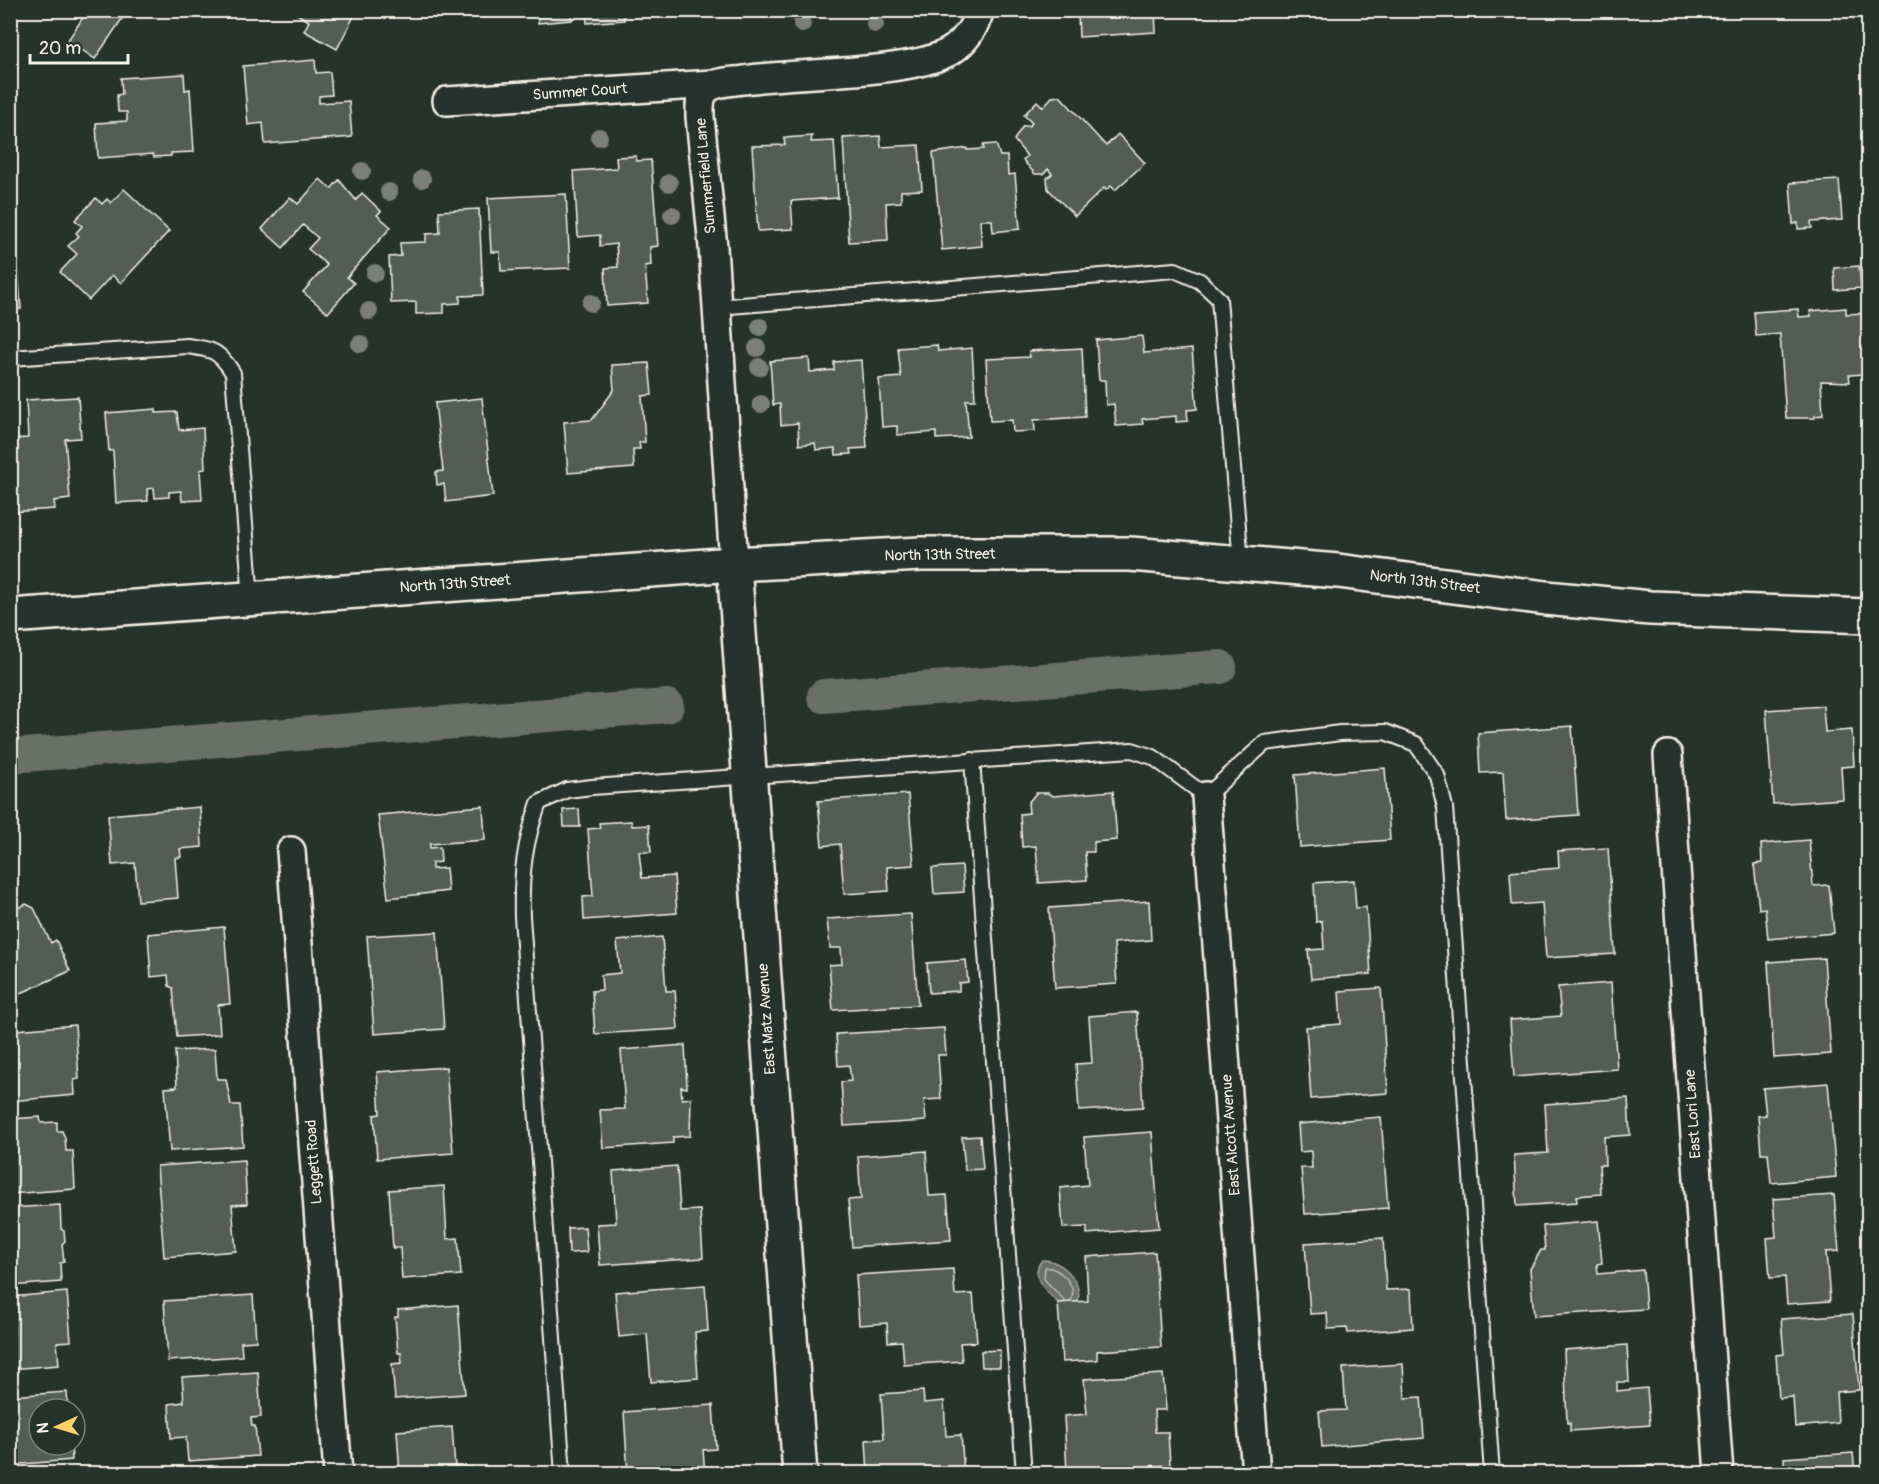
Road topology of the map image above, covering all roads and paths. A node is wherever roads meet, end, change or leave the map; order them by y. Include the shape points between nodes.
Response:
1 (980, 10) edge
2 (713, 84) junction
3 (447, 101) dead end
4 (717, 307) junction
5 (10, 358) edge
6 (1240, 563) junction
7 (734, 564) junction
8 (250, 599) junction
9 (10, 616) edge
10 (1869, 616) edge
11 (1668, 755) dead end
12 (972, 760) junction
13 (750, 774) junction
14 (1206, 796) junction
15 (291, 851) dead end
16 (338, 1473) edge
17 (563, 1473) edge
18 (800, 1473) edge
19 (1024, 1473) edge
20 (1256, 1473) edge
21 (1492, 1473) edge
22 (1719, 1473) edge

1 - 2 street via 974,28 954,49 930,61
2 - 3 street, Summer Court
2 - 4 street, Summerfield Lane via 700,102 700,117
4 - 6 lane via 1175,270 1200,281 1219,299
4 - 7 street, Summerfield Lane
5 - 8 lane via 187,346 222,355 232,373
6 - 7 street, North 13th Street via 1130,554 921,554
6 - 10 street, North 13th Street via 1650,608
7 - 8 street, North 13th Street
7 - 13 street, East Matz Avenue
8 - 9 street, North 13th Street
11 - 22 street, East Lori Lane
12 - 13 lane
12 - 14 lane via 1132,750 1153,757
12 - 19 lane
13 - 17 lane via 567,790 540,803 528,835 521,870 522,917
13 - 18 street, East Matz Avenue
14 - 20 street, East Alcott Avenue
14 - 21 lane via 1265,743 1340,733 1385,732 1416,744 1437,775 1445,819
15 - 16 street, Leggett Road

